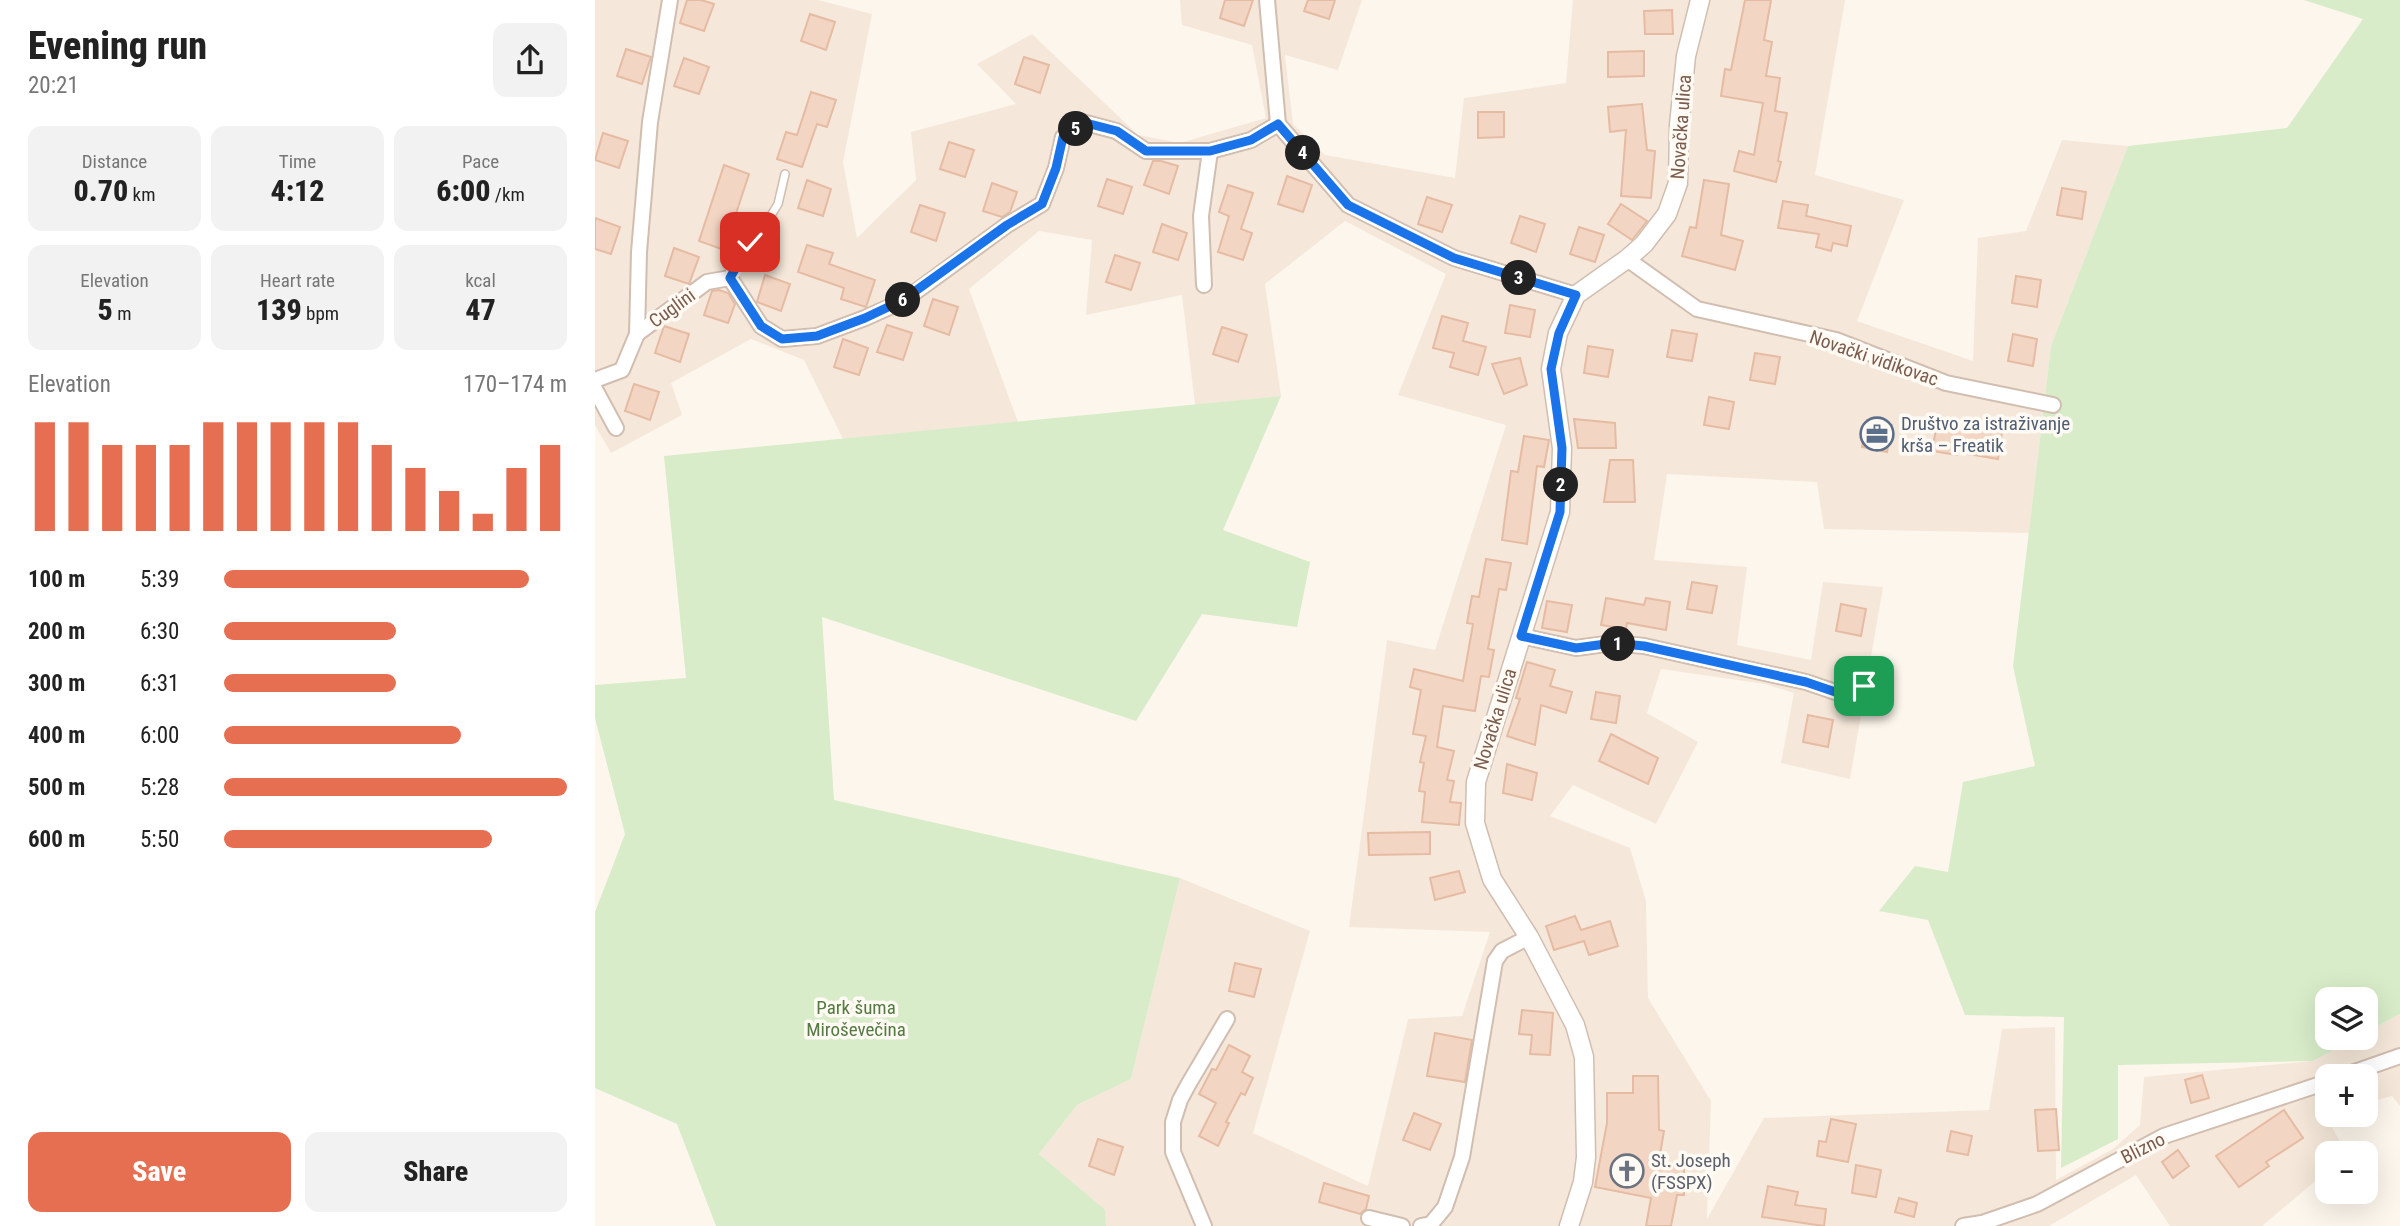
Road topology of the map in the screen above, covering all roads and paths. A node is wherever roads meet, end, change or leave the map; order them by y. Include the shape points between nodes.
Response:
1 (670, 0) edge
2 (1267, 0) edge
3 (1700, 0) edge
4 (1278, 124) junction
5 (1210, 151) junction
6 (785, 174) dead end
7 (1627, 259) junction
8 (730, 278) junction
9 (1204, 285) dead end
10 (1576, 295) junction
11 (637, 334) junction
12 (595, 380) edge
13 (595, 389) edge
14 (2053, 405) dead end
15 (616, 428) dead end
16 (1521, 636) junction
17 (1864, 686) dead end
18 (1529, 937) junction
19 (1227, 1019) dead end
20 (2400, 1056) edge
21 (2377, 1064) edge
22 (2315, 1086) edge
23 (1370, 1218) dead end
24 (1204, 1226) edge
25 (1402, 1226) edge
26 (1421, 1226) edge
27 (1569, 1226) edge
28 (1963, 1226) edge

1 - 11 street, Cuglini via 650,122
2 - 4 street
3 - 7 street, Novačka ulica via 1686,56 1678,183 1667,214
4 - 5 street via 1251,140
4 - 10 street via 1348,205 1454,258
5 - 8 street via 1146,151 1117,131 1086,123 1063,137 1042,204 903,300 817,336 782,339 761,326
5 - 9 street via 1202,216
6 - 8 lane via 778,204
7 - 10 street, Novačka ulica
7 - 14 street, Novački vidikovac via 1697,309 1836,340 1946,383
8 - 11 street, Cuglini via 707,282
10 - 16 street, Novačka ulica via 1559,333 1551,369 1562,448 1560,512
11 - 12 street, Cuglini via 622,370
13 - 15 street
16 - 17 street via 1576,648 1613,643 1644,646 1806,682 1847,696
16 - 18 street, Novačka ulica via 1476,782 1475,823 1492,879
18 - 26 street via 1502,951 1495,961 1457,1175 1445,1207 1431,1224
18 - 27 street, Novačka ulica via 1574,1025 1584,1057 1586,1157
19 - 24 street via 1188,1085 1173,1122 1173,1152
20 - 21 street
22 - 28 street, Blizno via 2164,1136 2037,1204
23 - 25 street

